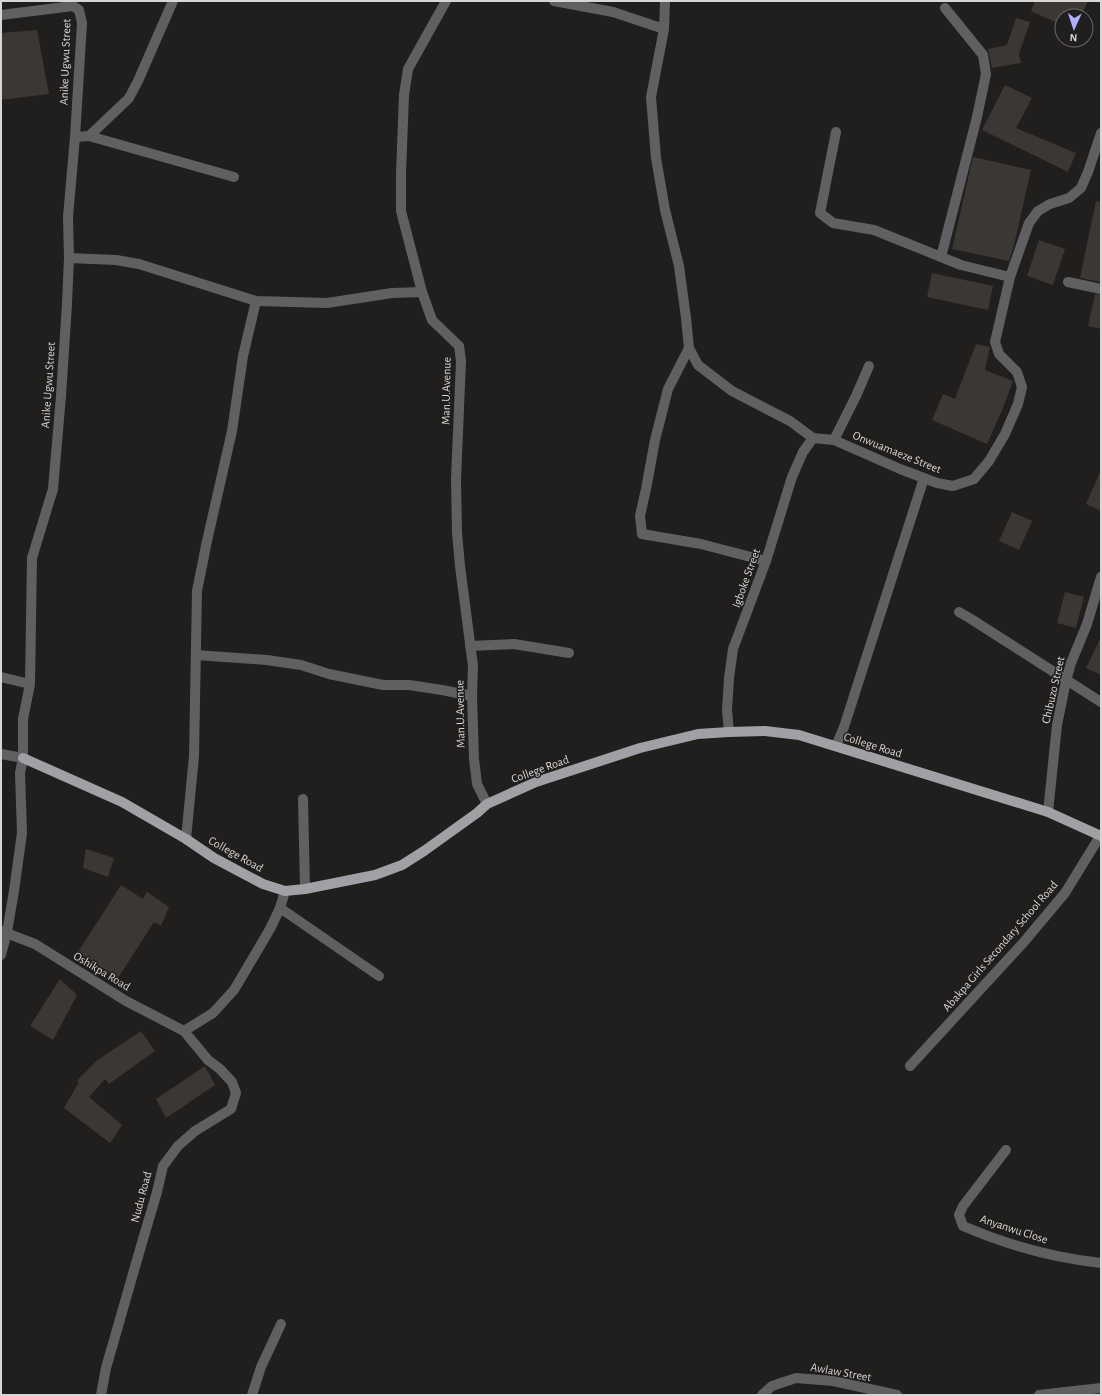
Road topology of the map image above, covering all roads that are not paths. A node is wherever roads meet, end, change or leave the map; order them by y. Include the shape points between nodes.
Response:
1 (173, 1) edge
2 (446, 1) edge
3 (554, 1) edge
4 (665, 1) edge
5 (945, 8) dead end
6 (1, 15) edge
7 (664, 30) junction
8 (836, 132) dead end
9 (1101, 133) edge
10 (89, 136) junction
11 (76, 137) junction
12 (234, 177) dead end
13 (941, 257) junction
14 (69, 258) junction
15 (1010, 277) junction
16 (1068, 282) dead end
17 (1101, 289) edge
18 (422, 292) junction
19 (256, 301) junction
20 (689, 348) junction
21 (869, 366) dead end
22 (813, 438) junction
23 (834, 440) junction
24 (924, 478) junction
25 (766, 562) junction
26 (1101, 577) edge
27 (959, 612) dead end
28 (470, 646) junction
29 (569, 653) dead end
30 (196, 655) junction
31 (1, 677) edge
32 (1066, 681) junction
33 (30, 684) junction
34 (472, 696) junction
35 (1101, 702) edge
36 (729, 732) junction
37 (836, 746) junction
38 (1, 754) edge
39 (23, 758) junction
40 (303, 799) dead end
41 (487, 804) junction
42 (1048, 812) junction
43 (1100, 836) edge
44 (186, 839) junction
45 (305, 889) junction
46 (285, 891) junction
47 (280, 908) junction
48 (4, 931) edge
49 (1, 955) edge
50 (379, 976) dead end
51 (184, 1031) junction
52 (910, 1066) dead end
53 (1006, 1150) dead end
54 (1101, 1263) edge
55 (281, 1324) dead end
56 (1101, 1388) edge
57 (101, 1395) edge
58 (252, 1395) edge
59 (762, 1395) edge
60 (897, 1395) edge
61 (1039, 1395) edge

1 - 10 street via 129,98
2 - 18 street, Man.U.Avenue via 408,69 404,95 401,211
3 - 7 street via 613,12
4 - 7 street
5 - 13 street via 983,55 986,74
6 - 11 street, Anike Ugwu Street via 73,6 80,10 82,23
7 - 20 street via 651,97 656,158 679,266
8 - 13 street via 820,213 833,223 874,230
9 - 15 street, Onwuamaeze Street via 1080,188 1069,198 1038,211 1029,223
10 - 11 street
10 - 12 street
11 - 14 street, Anike Ugwu Street via 68,217
13 - 15 street via 961,265
14 - 19 street via 116,260 139,264
14 - 33 street, Anike Ugwu Street via 53,489 32,558
15 - 24 street, Onwuamaeze Street via 995,342 998,354 1017,372 1022,387 1018,404 1005,434 989,461 974,479 953,486
16 - 17 street
18 - 19 street via 392,293 327,303
18 - 28 street, Man.U.Avenue via 432,320 459,346 461,361 456,479 457,533
19 - 30 street via 243,356 232,431 197,591
20 - 22 street via 698,365 732,391 790,421
20 - 25 street via 668,389 655,440 640,516 642,534 701,544
21 - 23 street
22 - 23 street, Onwuamaeze Street
22 - 25 street, Igboke Street via 803,452 792,477
23 - 24 street, Onwuamaeze Street
24 - 37 street
25 - 36 street, Igboke Street via 733,650 727,710
26 - 32 street, Chibuzo Street
27 - 32 street
28 - 29 street via 514,644
28 - 34 street, Man.U.Avenue via 473,666
30 - 34 street via 301,665 329,674 383,685 415,686
30 - 44 street via 194,756
31 - 33 street
32 - 35 street
32 - 42 street, Chibuzo Street via 1057,725
33 - 39 street, Anike Ugwu Street via 24,720
34 - 41 street, Man.U.Avenue via 477,784
36 - 37 main road, College Road via 765,730 799,735
36 - 41 main road, College Road via 698,734 640,748 536,782
37 - 42 main road, College Road
38 - 39 street
39 - 44 main road, College Road via 122,802
39 - 48 street, Anike Ugwu Street via 20,773 22,833
40 - 45 street
41 - 45 main road, College Road via 402,865 375,875
42 - 43 main road, College Road
43 - 52 street, Abakpa Girls Secondary School Road via 1065,893 1023,943
44 - 46 main road, College Road via 214,858 263,884
45 - 46 main road, College Road
46 - 47 street
47 - 50 street
47 - 51 street via 260,948 234,990 213,1013
48 - 49 street, Anike Ugwu Street
48 - 51 street, Oshikpa Road via 35,944 126,1001
51 - 57 street, Nudu Road via 208,1060 232,1082 236,1093 231,1109 195,1131 178,1146 163,1166 106,1368
53 - 54 street, Anyanwu Close via 963,1206 959,1215 964,1226 1024,1248
55 - 58 street via 261,1367
56 - 61 street
59 - 60 street, Awlaw Street via 772,1386 796,1378 833,1381

